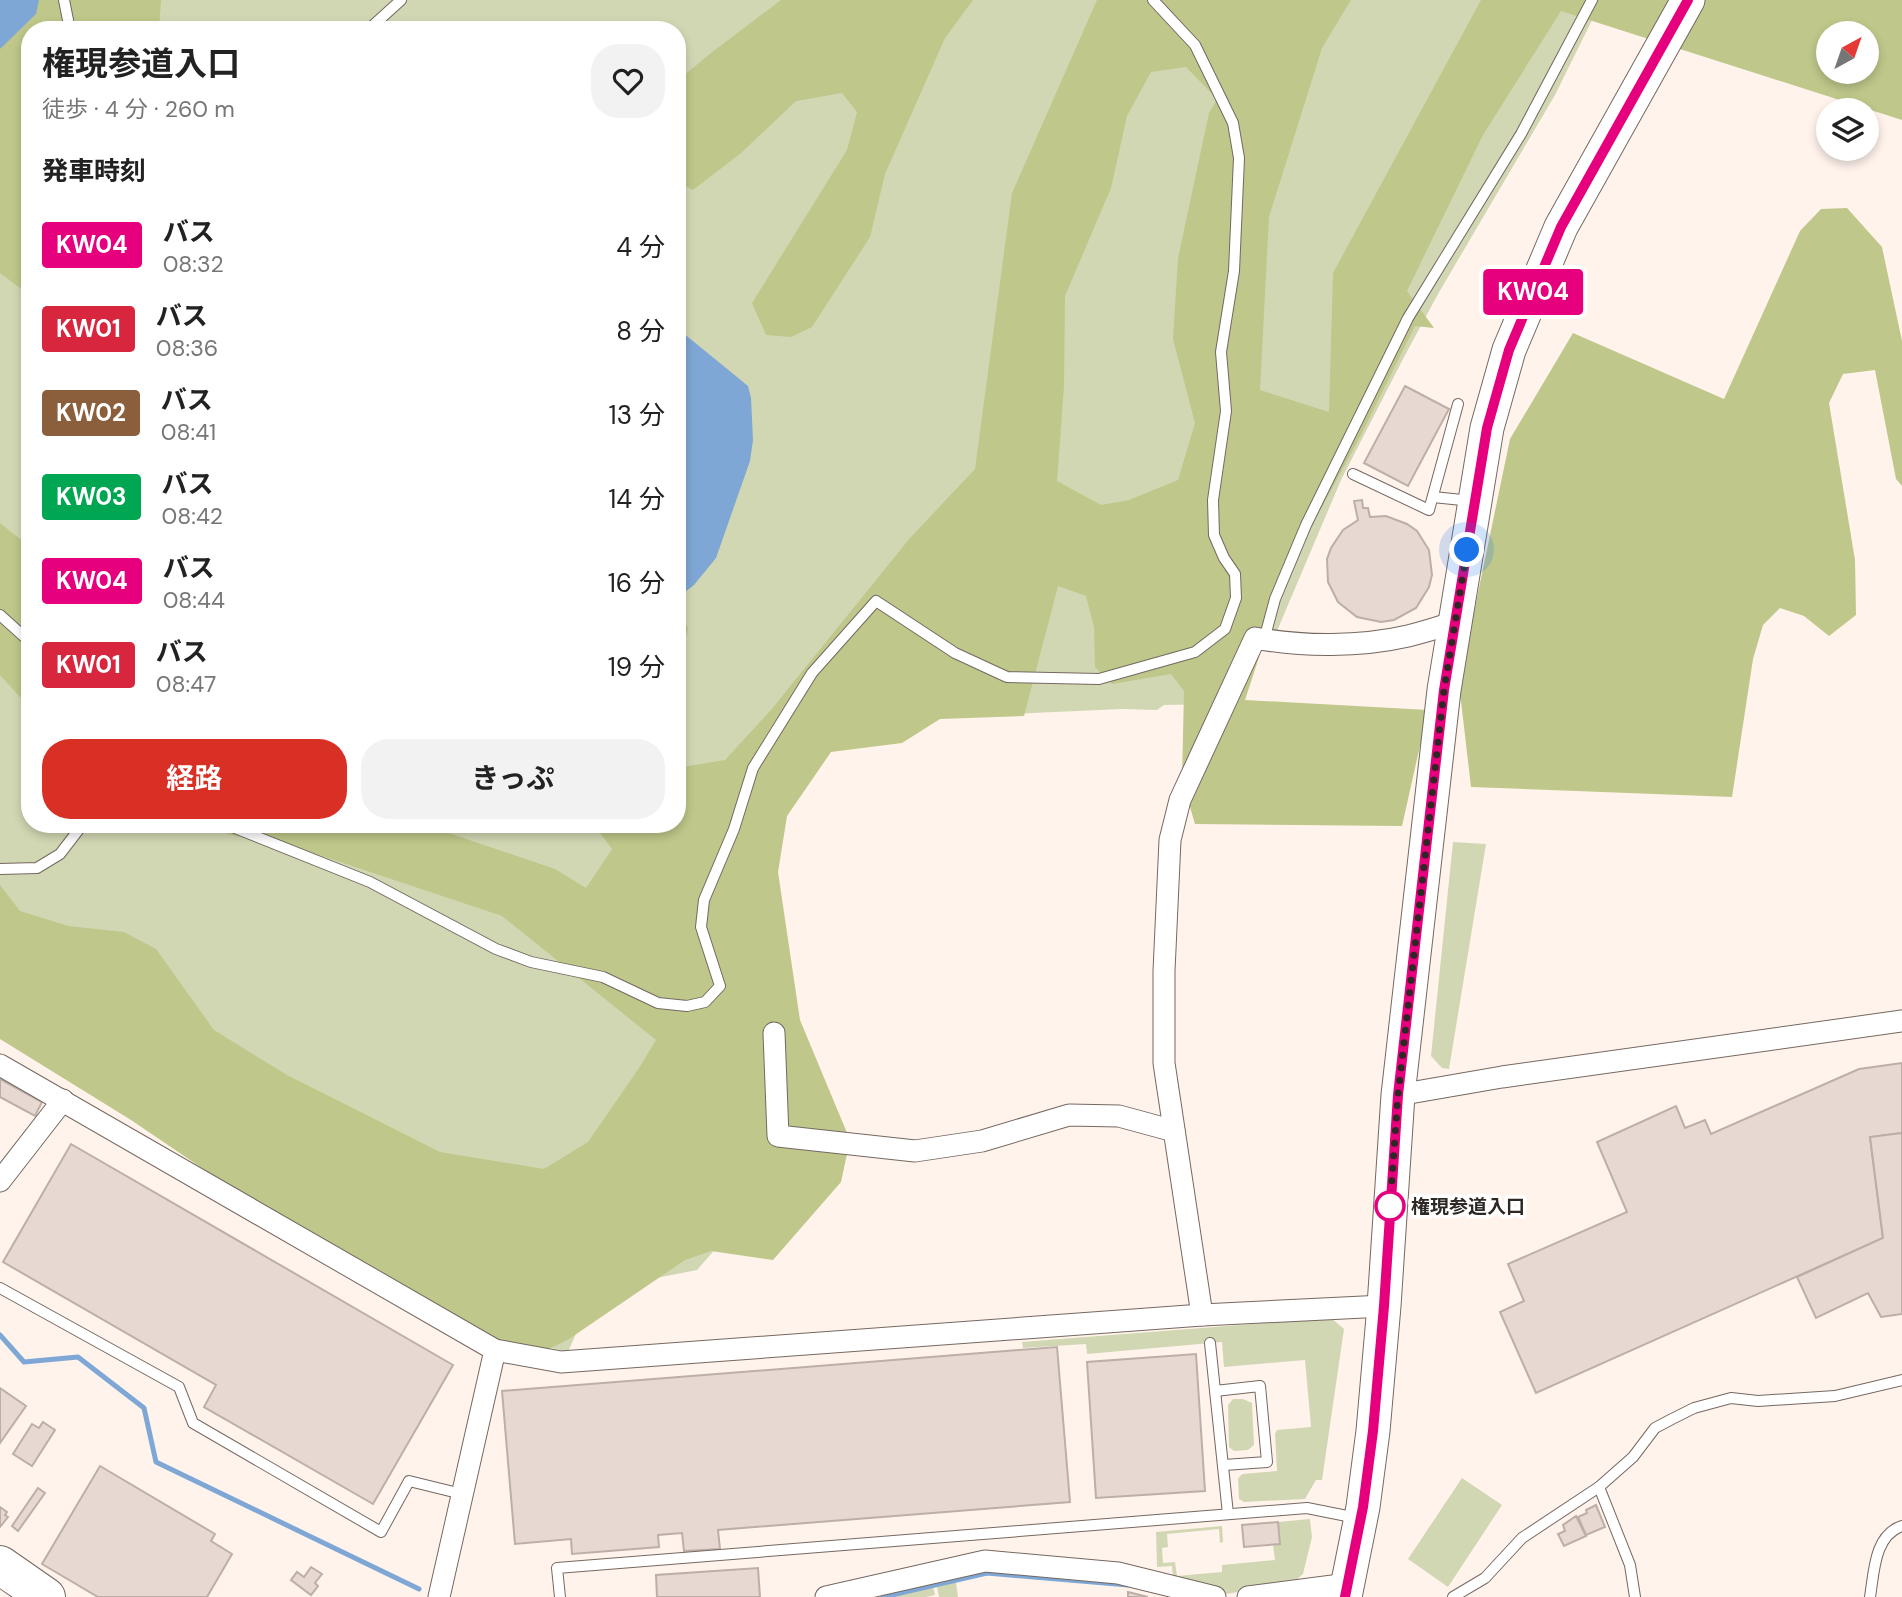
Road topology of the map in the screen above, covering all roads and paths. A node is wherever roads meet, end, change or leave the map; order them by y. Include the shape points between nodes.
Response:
1 (64, 0) edge
2 (401, 0) edge
3 (1153, 0) edge
4 (1592, 0) edge
5 (1688, 0) edge
6 (68, 21) edge
7 (378, 21) edge
8 (1458, 404) dead end
9 (1353, 474) dead end
10 (1433, 497) junction
11 (1475, 502) junction
12 (0, 615) edge
13 (1455, 622) junction
14 (21, 634) edge
15 (1264, 640) junction
16 (76, 833) edge
17 (248, 833) edge
18 (0, 869) edge
19 (1902, 1021) edge
20 (774, 1033) dead end
21 (0, 1065) edge
22 (1398, 1095) junction
23 (63, 1100) junction
24 (1174, 1131) junction
25 (0, 1181) edge
26 (0, 1288) edge
27 (1384, 1306) junction
28 (1202, 1315) junction
29 (1210, 1343) dead end
30 (495, 1350) junction
31 (1902, 1380) edge
32 (1215, 1391) junction
33 (1224, 1465) junction
34 (1598, 1487) junction
35 (462, 1494) junction
36 (1228, 1514) junction
37 (1360, 1519) junction
38 (1902, 1526) edge
39 (0, 1565) edge
40 (1346, 1591) edge
41 (0, 1592) edge
42 (7, 1597) edge
43 (46, 1597) edge
44 (439, 1597) edge
45 (560, 1597) edge
46 (826, 1597) edge
47 (1215, 1597) edge
48 (1248, 1597) edge
49 (1453, 1597) edge
50 (1635, 1597) edge
51 (1870, 1597) edge

1 - 6 lane
2 - 7 lane
3 - 17 lane via 1195,45 1233,123 1239,158 1234,271 1220,352 1226,411 1213,500 1214,535 1234,574 1236,598 1225,629 1195,652 1099,679 1007,677 956,653 876,601 812,673 753,768 704,900 701,927 720,986 705,1002 687,1006 658,1003 603,977 531,962 496,949 370,882
4 - 15 lane via 1521,134 1408,318 1306,525 1275,599
5 - 11 main road via 1561,227 1534,289 1509,350 1487,428
8 - 10 lane
9 - 10 lane via 1429,510
10 - 11 lane
11 - 13 main road
12 - 14 lane
13 - 15 street via 1362,643
13 - 22 main road
15 - 24 street via 1255,638 1180,800 1170,840 1164,1063
16 - 18 lane via 60,855 37,869
19 - 22 street
20 - 24 street via 778,1136 915,1151 982,1141 1069,1115 1119,1116
21 - 23 street
22 - 27 main road
23 - 25 street
23 - 30 street
24 - 28 street
26 - 35 lane via 179,1387 193,1423 381,1532 409,1482
27 - 28 street
27 - 37 main road
28 - 30 street via 561,1362
29 - 32 lane
30 - 35 street
31 - 34 lane via 1835,1396 1758,1401 1731,1398 1694,1408 1655,1428 1633,1457
32 - 33 lane
32 - 33 lane via 1260,1386 1267,1462
33 - 36 lane
34 - 49 lane via 1522,1538 1485,1578
34 - 50 lane via 1630,1565
35 - 44 street
36 - 37 lane via 1307,1508
36 - 45 lane via 557,1568
37 - 40 main road
38 - 51 lane via 1894,1529 1878,1550
39 - 43 highway
40 - 48 street
41 - 42 highway
46 - 47 street via 985,1561 1118,1573

